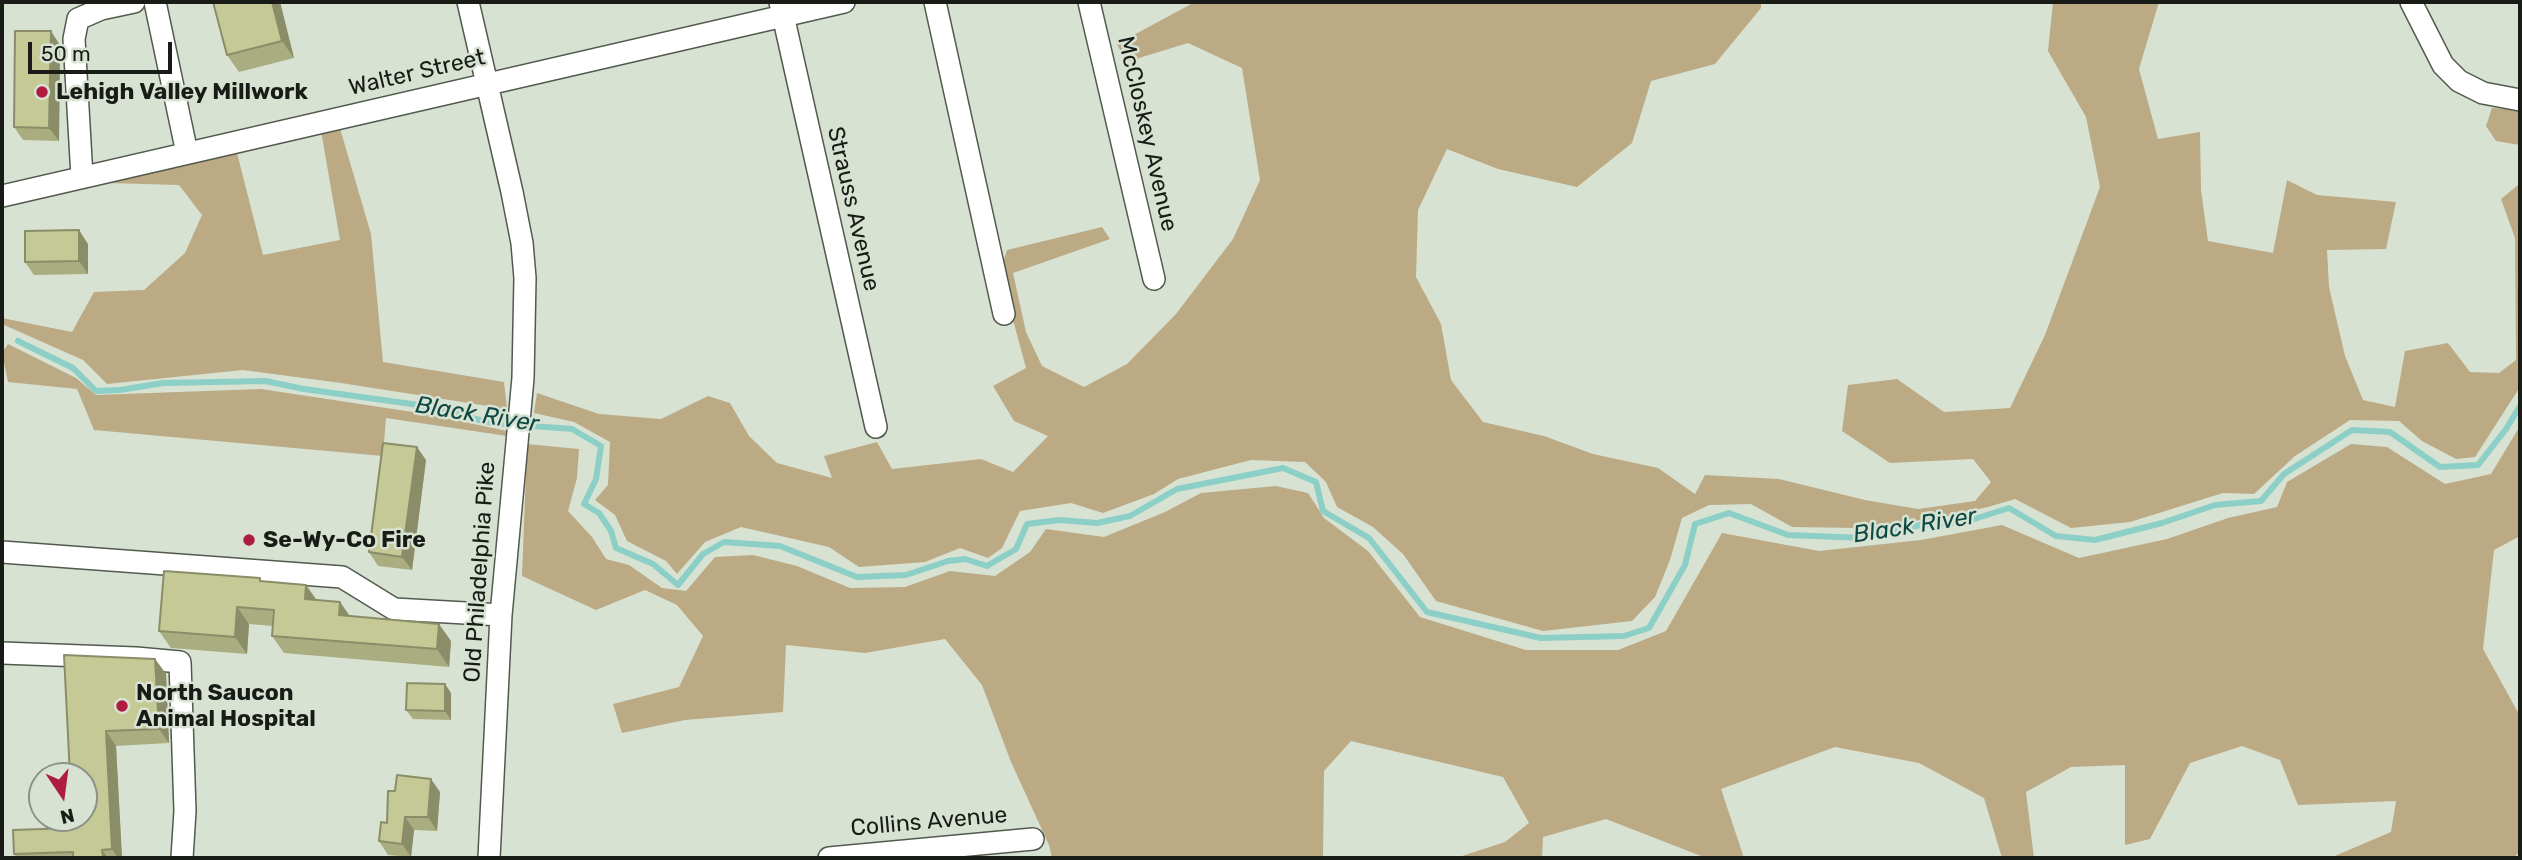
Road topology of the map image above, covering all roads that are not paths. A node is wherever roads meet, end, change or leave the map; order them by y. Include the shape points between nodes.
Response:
1 (134, 2) edge
2 (155, 2) edge
3 (468, 2) edge
4 (844, 2) edge
5 (935, 2) edge
6 (1089, 2) edge
7 (2411, 2) edge
8 (781, 9) edge
9 (489, 84) junction
10 (2520, 100) edge
11 (187, 153) junction
12 (82, 177) junction
13 (2, 196) edge
14 (1154, 279) dead end
15 (1003, 314) dead end
16 (876, 427) dead end
17 (2, 552) edge
18 (501, 615) junction
19 (2, 653) edge
20 (1033, 839) dead end
21 (182, 858) edge
22 (489, 858) edge
23 (829, 858) edge

1 - 12 street via 78,19 74,40
2 - 11 street
3 - 9 street, Old Philadelphia Pike
4 - 8 street, Walter Street
5 - 15 street
6 - 14 street, McCloskey Avenue
7 - 10 street via 2443,65 2459,81 2483,93
8 - 9 street, Walter Street
8 - 16 street, Strauss Avenue
9 - 11 street, Walter Street
9 - 18 street, Old Philadelphia Pike via 526,278 520,413
11 - 12 street, Walter Street
12 - 13 street, Walter Street
17 - 18 street via 342,578 394,609
18 - 22 street, Old Philadelphia Pike
19 - 21 street via 180,662
20 - 23 street, Collins Avenue

